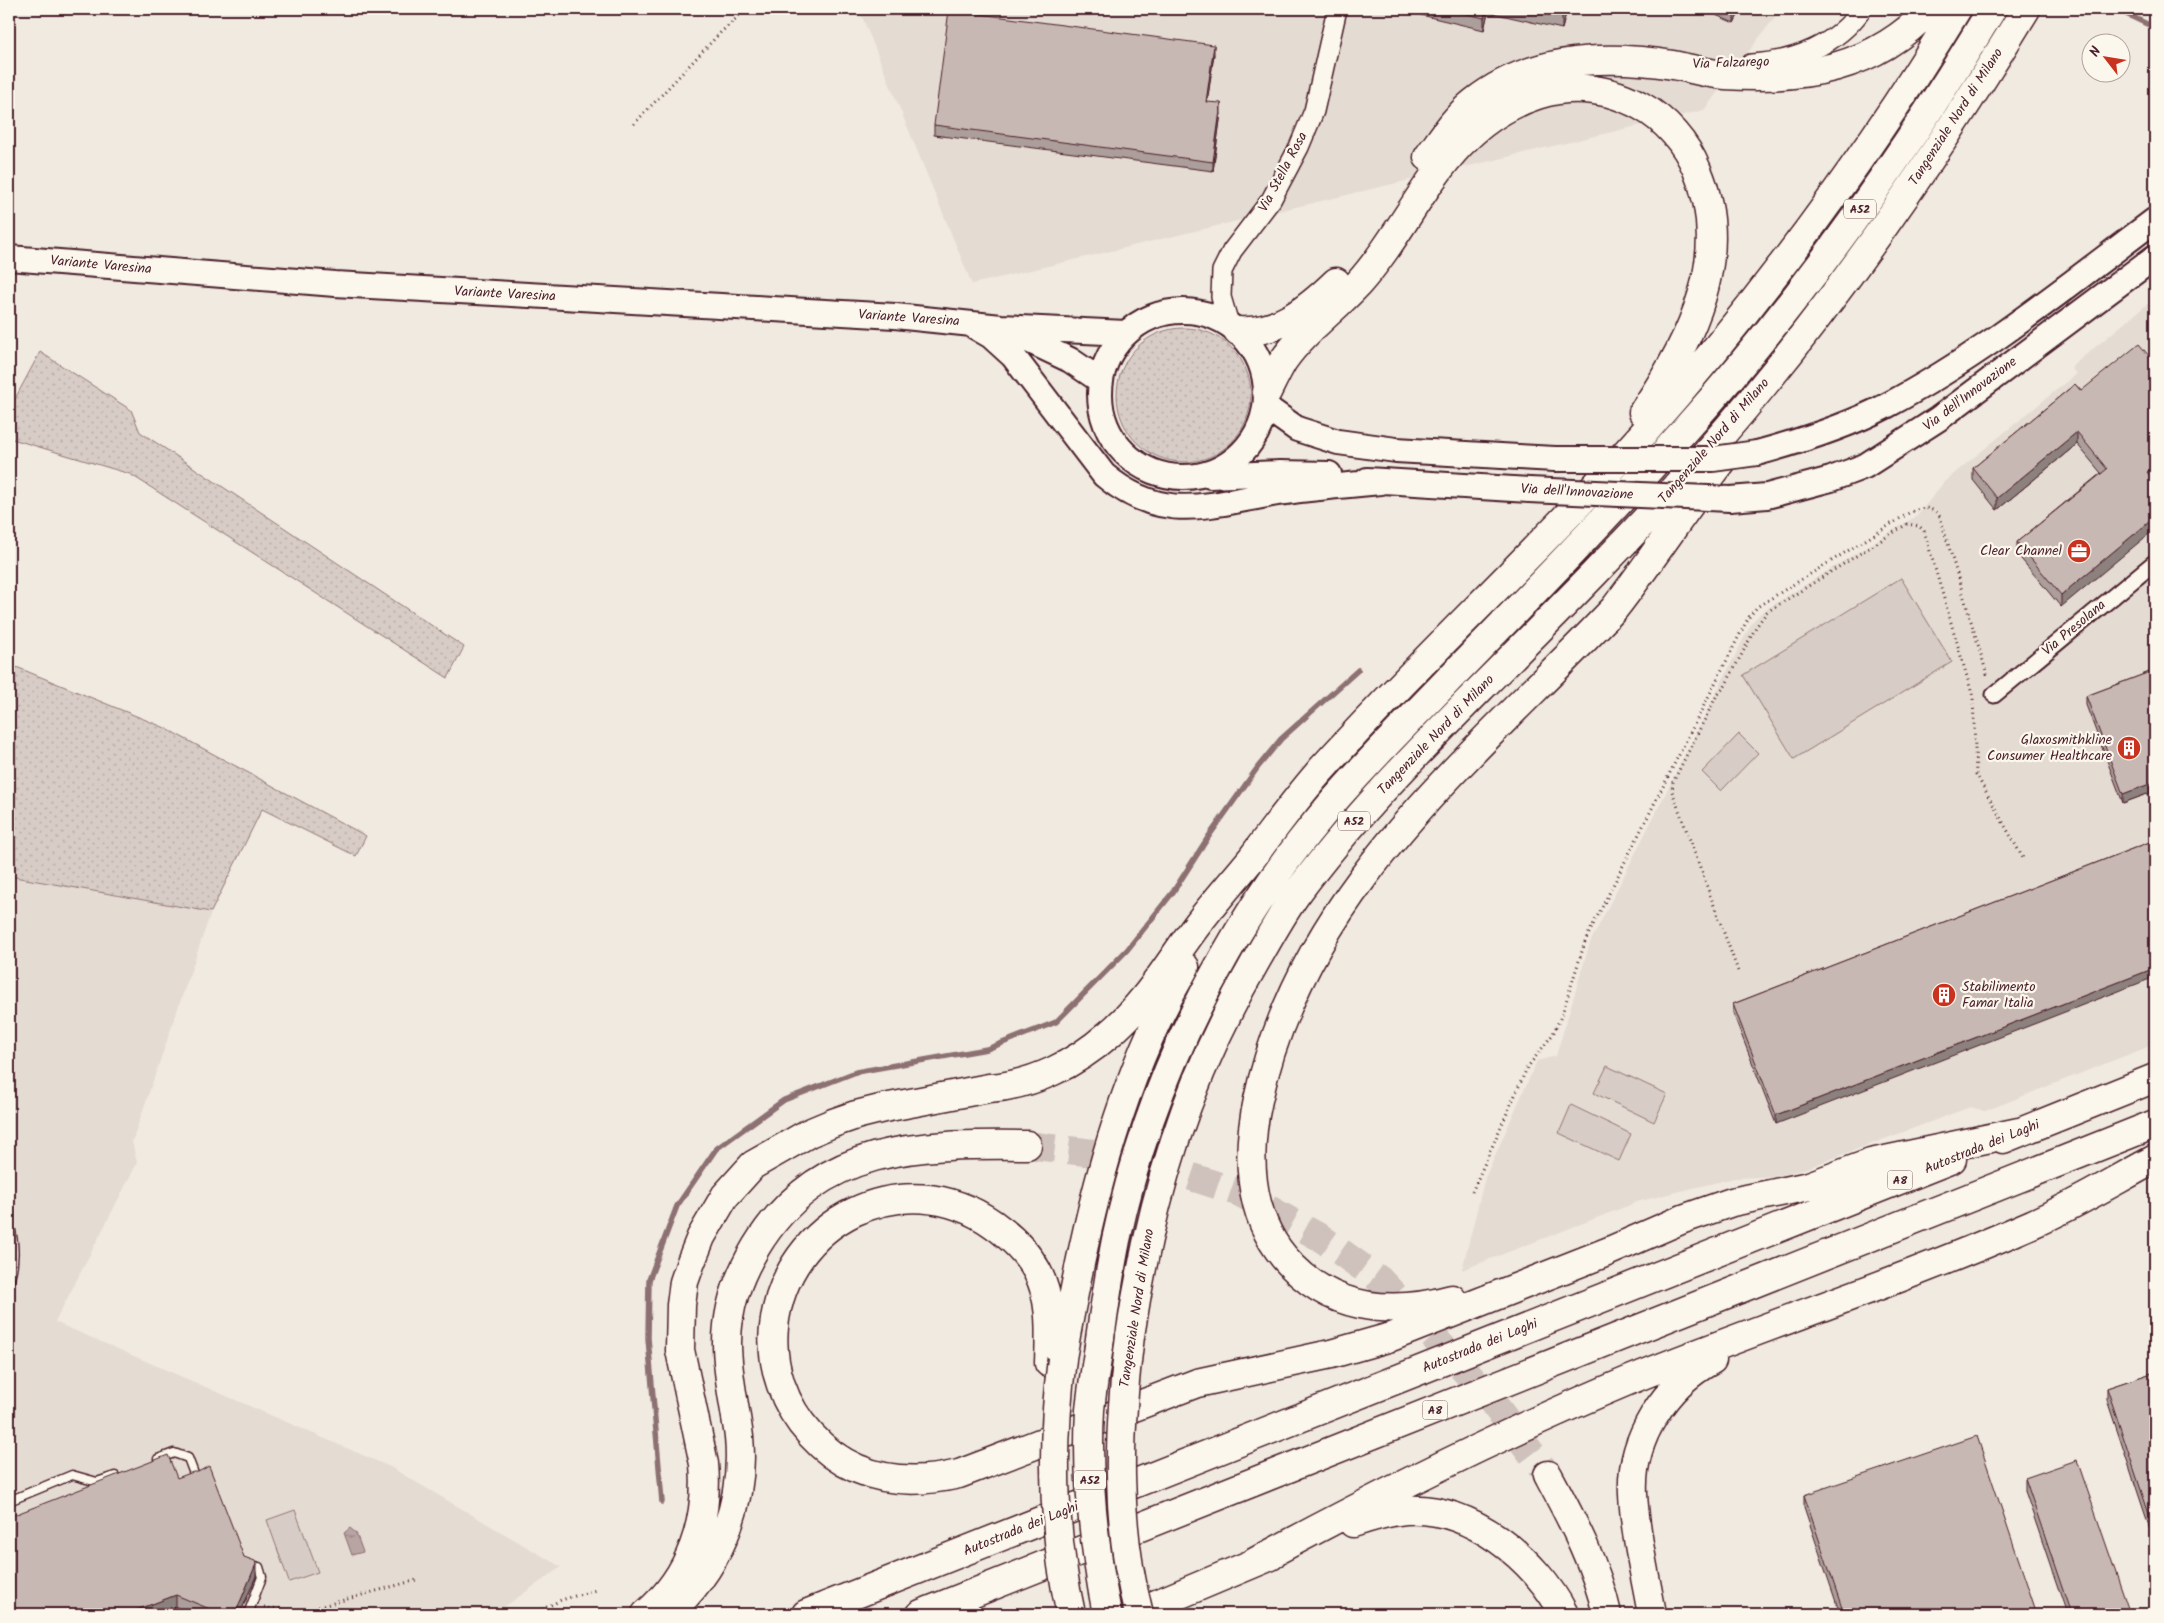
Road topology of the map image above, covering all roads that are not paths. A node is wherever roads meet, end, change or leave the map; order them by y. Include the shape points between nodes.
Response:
1 (1337, 9) edge
2 (1862, 9) edge
3 (1930, 9) edge
4 (1957, 9) edge
5 (1992, 9) edge
6 (2026, 9) edge
7 (1672, 65) junction
8 (1900, 204) junction
9 (2155, 220) edge
10 (2155, 257) edge
11 (9, 258) edge
12 (966, 322) junction
13 (1001, 327) junction
14 (1234, 328) junction
15 (1126, 333) junction
16 (1101, 381) junction
17 (1266, 399) junction
18 (1198, 476) junction
19 (1381, 482) junction
20 (2155, 562) edge
21 (1506, 579) junction
22 (1994, 695) road end
23 (1252, 857) junction
24 (2155, 1078) edge
25 (2155, 1124) edge
26 (2019, 1132) junction
27 (1026, 1145) tunnel mouth
28 (2155, 1159) edge
29 (9, 1224) edge
30 (1607, 1252) junction
31 (9, 1282) edge
32 (1830, 1305) junction
33 (1055, 1361) junction
34 (148, 1463) edge
35 (123, 1472) edge
36 (1548, 1475) tunnel mouth
37 (196, 1479) edge
38 (9, 1501) edge
39 (1255, 1562) junction
40 (259, 1567) dead end
41 (1137, 1609) edge
42 (250, 1610) edge
43 (646, 1614) edge
44 (666, 1614) edge
45 (806, 1614) edge
46 (921, 1614) edge
47 (1071, 1614) edge
48 (1107, 1614) edge
49 (1564, 1614) edge
50 (1607, 1614) edge
51 (1652, 1614) edge

1 - 14 street, Via Stella Rosa via 1314,111 1270,200 1232,250 1222,270 1220,297
2 - 7 street, Via Falzarego via 1831,40 1796,56 1761,64
3 - 7 highway via 1880,48 1835,68 1784,76 1723,75
4 - 21 highway via 1840,186 1741,318 1640,437
5 - 48 highway, Tangenziale Nord di Milano / A52, bridge via 1873,191 1766,334 1684,431 1603,519 1327,809 1290,856 1225,954 1182,1038 1160,1092 1132,1178 1117,1238 1090,1409 1092,1519
6 - 8 highway, Tangenziale Nord di Milano / A52
7 - 14 highway via 1616,60 1570,62 1529,72 1490,91 1456,119 1360,255 1321,296 1280,324 1261,330
8 - 30 highway via 1767,404 1684,510 1614,609 1443,781 1368,869 1302,974 1268,1059 1252,1134 1254,1192 1272,1240 1299,1273 1316,1286 1356,1304 1414,1307
8 - 41 highway, Tangenziale Nord di Milano / A52, bridge via 1834,296 1707,452 1380,793 1328,853 1292,900 1241,986 1212,1042 1176,1133 1150,1227 1130,1336 1122,1395 1120,1502
9 - 17 main road, Via dell'Innovazione, bridge via 1976,354 1928,383 1885,407 1838,427 1758,453 1713,459 1555,459 1396,450 1338,442 1297,429
10 - 19 main road, Via dell'Innovazione, bridge via 1938,419 1865,466 1831,479 1767,496 1730,498
11 - 12 main road, Variante Varesina via 335,284
12 - 13 main road, Variante Varesina
12 - 19 main road via 991,336 1013,356 1104,475 1121,489 1146,502 1185,508 1320,487
13 - 15 main road, Variante Varesina
13 - 16 main road, Variante Varesina via 1070,360
14 - 15 main road via 1202,312 1175,311 1148,318
14 - 17 main road via 1248,340 1261,364
15 - 16 main road via 1109,355
16 - 18 main road via 1099,394 1104,422 1110,436 1129,458 1141,467 1162,475
17 - 18 main road via 1256,434 1238,457 1226,466
17 - 21 highway via 1283,362 1358,283 1431,179 1470,134 1520,102 1553,91 1602,90 1650,111 1686,148 1703,184 1709,208 1711,242 1704,295 1681,351 1637,421 1602,466 1548,524
18 - 19 main road, Via dell'Innovazione via 1324,474
20 - 22 street, Via Presolana
21 - 23 highway via 1349,739
23 - 33 highway via 1182,972 1143,1051 1106,1160
23 - 43 highway via 1146,997 1116,1029 1081,1055 1054,1071 1006,1087 884,1108 833,1123 753,1165 725,1196 701,1237 684,1282 681,1305 680,1350 706,1482 703,1517 685,1568 662,1600
24 - 26 highway, Autostrada dei Laghi / A8
25 - 46 highway, A8
26 - 30 highway via 1871,1162 1809,1186 1732,1202
26 - 45 highway, Autostrada dei Laghi / A8
27 - 44 highway via 950,1145 865,1159 819,1180 788,1204 774,1220 741,1272 730,1308 728,1359 740,1454 734,1509 721,1544 703,1576
28 - 32 highway via 2030,1224
29 - 31 lane via 13,1236 13,1267
30 - 33 highway via 1391,1337 1331,1354 1197,1383 959,1474 920,1481 897,1480 859,1470 830,1453 805,1429 788,1402 776,1369 773,1352 775,1314 786,1278 814,1240 833,1224 852,1212 896,1198 936,1200 975,1212 1004,1232 1029,1259 1037,1270 1048,1306
32 - 39 highway via 1729,1340 1539,1421 1409,1481
32 - 51 highway via 1704,1364 1675,1387 1655,1414 1637,1456 1633,1492
33 - 47 highway, bridge via 1054,1488 1060,1554
34 - 37 lane via 174,1453 188,1458
35 - 38 lane via 97,1482 72,1476
36 - 50 highway via 1582,1538
39 - 41 highway
39 - 49 highway via 1367,1518 1406,1510 1423,1511 1456,1518 1513,1550 1538,1575
40 - 42 lane via 262,1576

